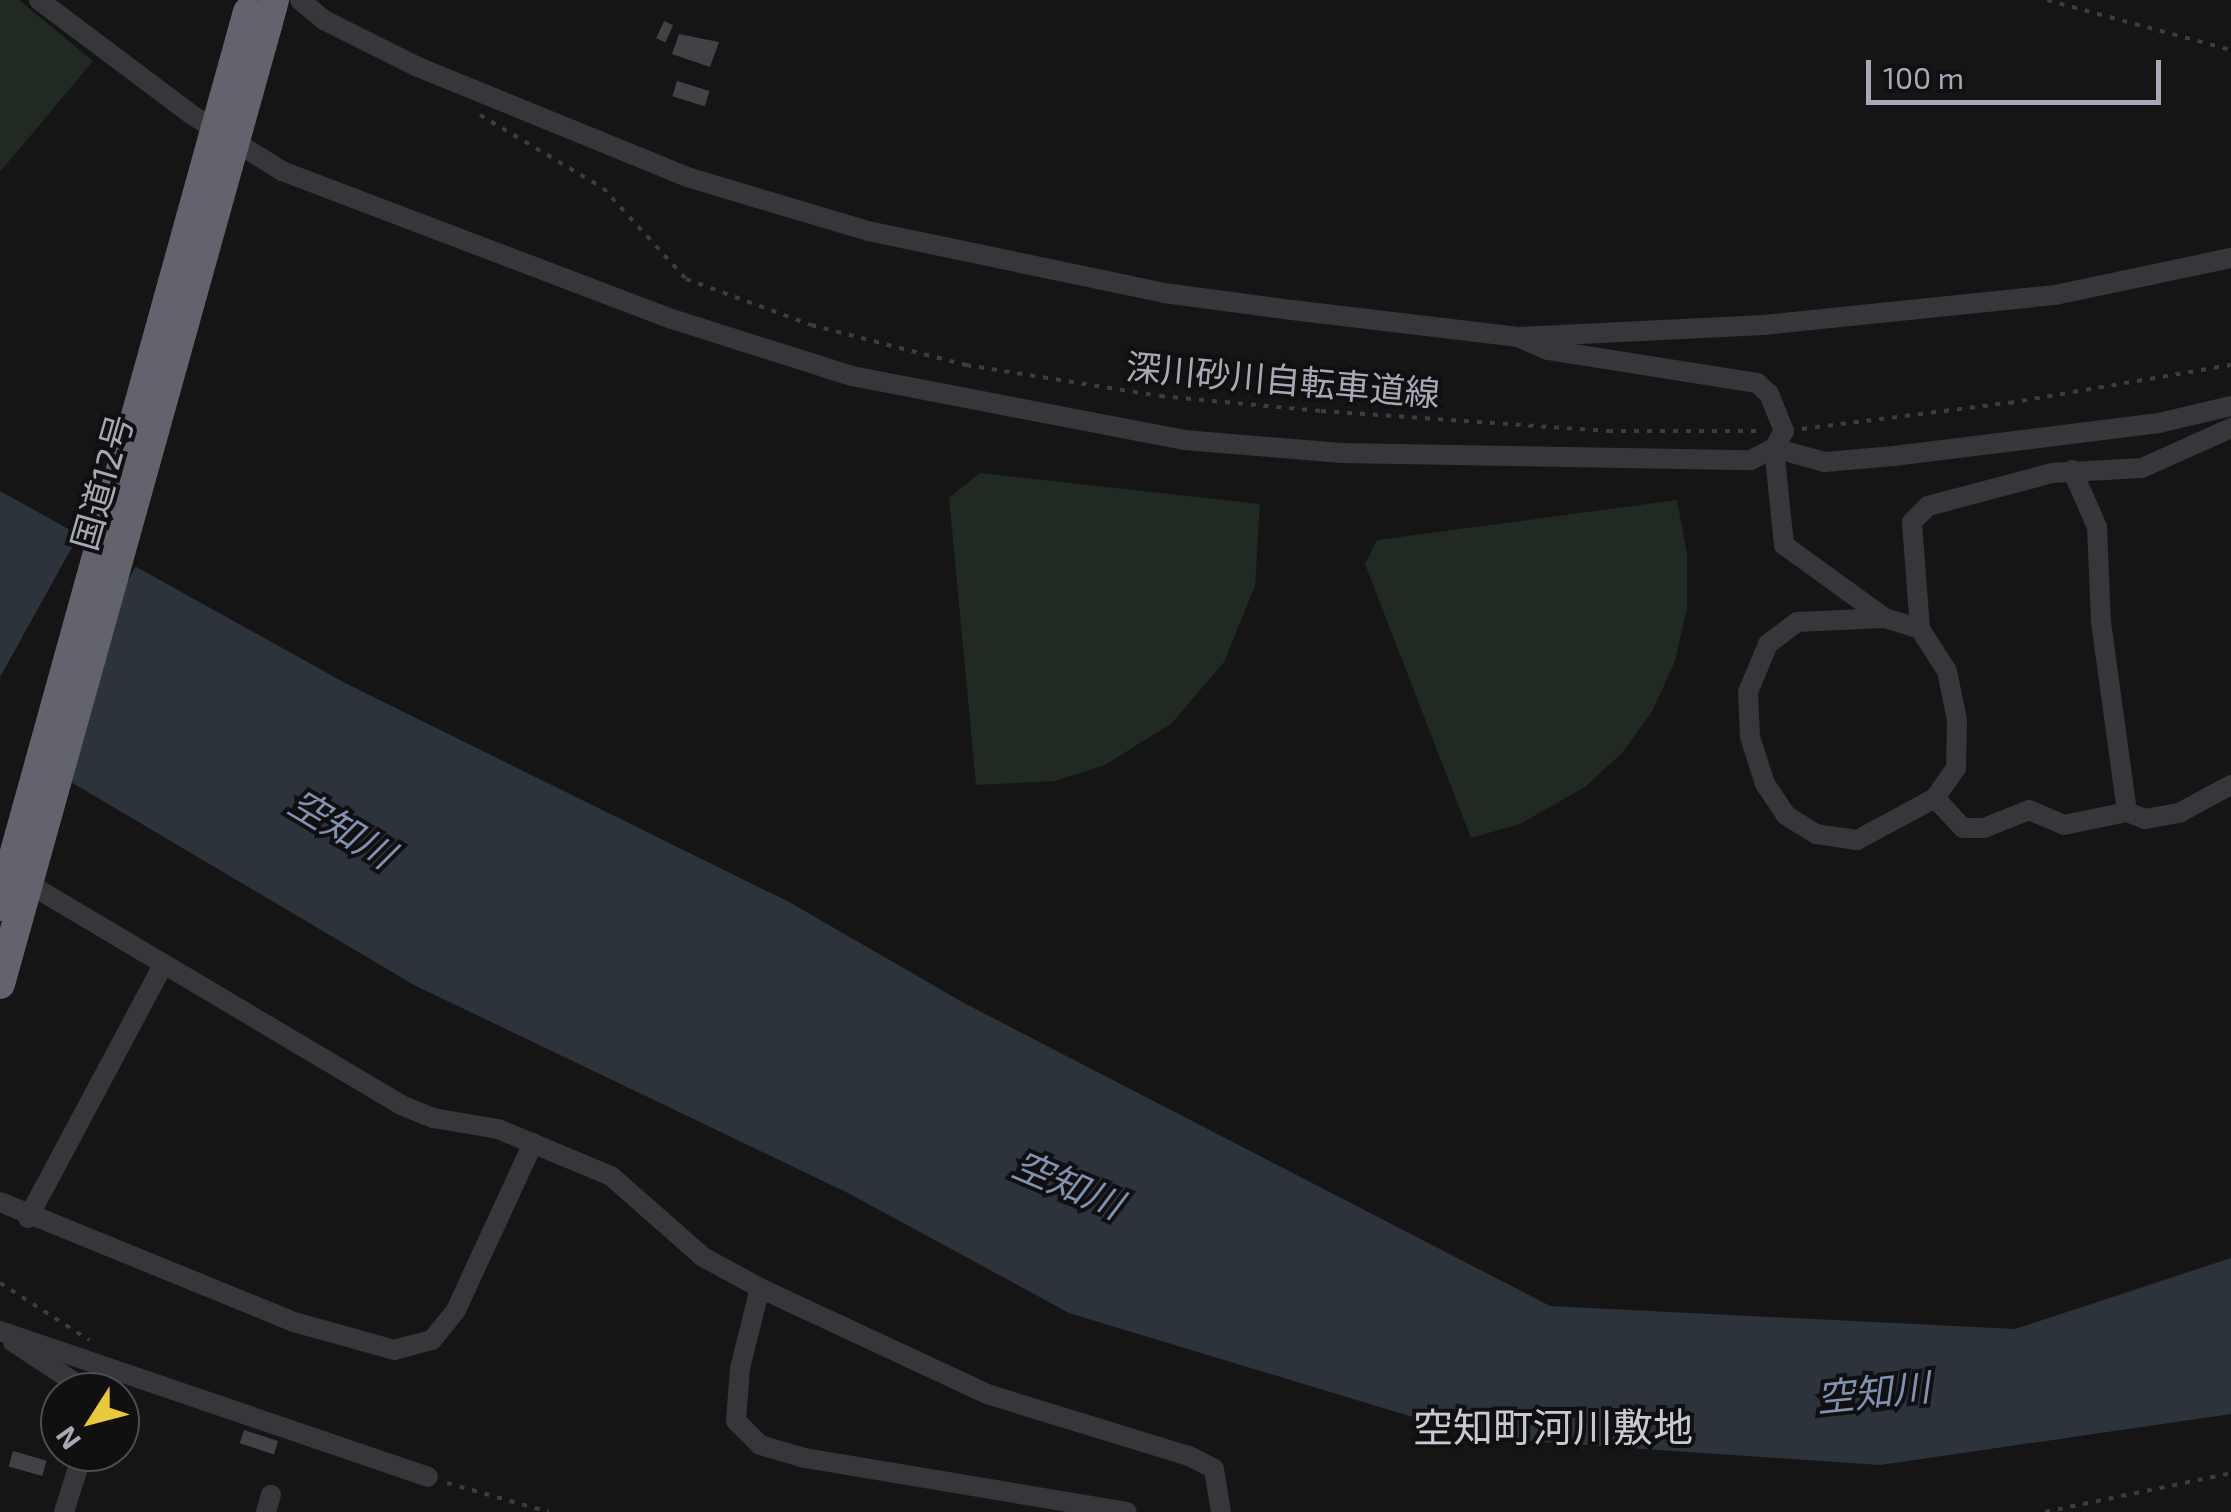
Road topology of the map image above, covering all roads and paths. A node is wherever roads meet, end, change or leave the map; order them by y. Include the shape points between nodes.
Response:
1 (39, 0) edge
2 (300, 0) edge
3 (2048, 0) edge
4 (260, 10) edge
5 (2231, 50) edge
6 (478, 114) dead end
7 (2231, 258) edge
8 (1518, 337) junction
9 (2231, 366) edge
10 (2231, 406) edge
11 (2231, 428) edge
12 (1779, 439) junction
13 (2072, 470) junction
14 (1886, 618) junction
15 (1920, 629) junction
16 (2231, 785) edge
17 (1935, 798) junction
18 (2128, 812) junction
19 (0, 866) edge
20 (0, 906) edge
21 (163, 965) junction
22 (0, 984) edge
23 (533, 1143) junction
24 (0, 1202) edge
25 (28, 1218) junction
26 (0, 1284) edge
27 (760, 1288) junction
28 (112, 1369) junction
29 (60, 1372) edge
30 (77, 1472) edge
31 (2231, 1473) edge
32 (428, 1477) joint
33 (64, 1512) edge
34 (549, 1512) edge
35 (1126, 1512) edge
36 (1221, 1512) edge
37 (2045, 1512) edge

1 - 12 street via 192,115 282,171 672,319 852,376 1166,437 1322,452 1751,460
2 - 8 street via 324,20 418,67 586,140 868,231 1164,292
3 - 5 path
4 - 20 highway, 国道12号, bridge
4 - 22 highway, 国道12号, bridge
6 - 12 path, 深川砂川自転車道線 via 603,188 686,279 811,325 966,365 1160,396 1321,411
7 - 8 street via 2055,295 1924,312
8 - 12 street via 1548,350 1757,384 1769,394
9 - 12 path, 深川砂川自転車道線
10 - 12 street via 2158,423 1824,462
11 - 13 street via 2142,468
12 - 14 street via 1784,546
13 - 15 street via 1946,497 1912,522
13 - 18 street via 2097,527 2101,622
14 - 15 street
14 - 17 street via 1798,622 1768,644 1748,692 1750,737 1765,784 1786,815 1816,834 1857,840
15 - 17 street via 1947,671 1957,720 1956,768
16 - 18 street via 2178,813 2145,818
17 - 18 street via 1963,828 1984,828 2029,810 2064,825
19 - 21 street
21 - 23 street via 401,1105
21 - 25 street
23 - 25 street via 456,1310 432,1340 394,1350 294,1322
23 - 27 street via 611,1176 703,1257
24 - 25 street
26 - 28 path via 103,1349
27 - 35 street via 740,1368 736,1421 760,1445
27 - 36 street via 987,1394 1190,1456 1214,1469
28 - 29 street via 0,1331
28 - 32 street
30 - 33 street
31 - 37 path
32 - 34 path

